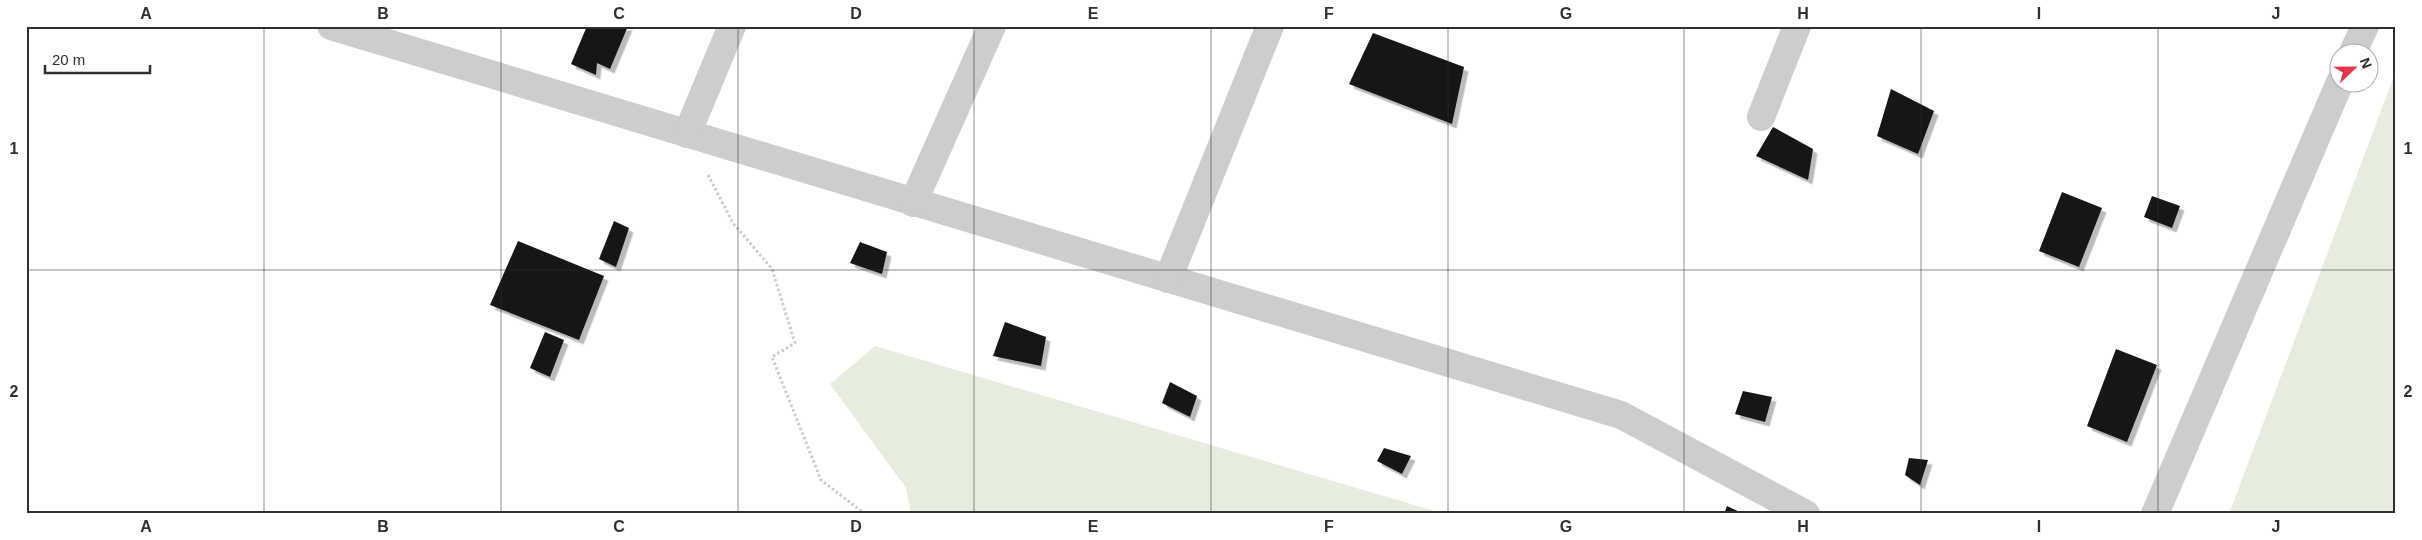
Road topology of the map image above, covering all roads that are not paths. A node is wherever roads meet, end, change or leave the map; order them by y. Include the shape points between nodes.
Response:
1 (331, 26) edge
2 (732, 26) edge
3 (992, 26) edge
4 (1270, 26) edge
5 (1797, 26) edge
6 (2365, 26) edge
7 (2358, 42) edge
8 (2336, 92) edge
9 (1761, 117) dead end
10 (687, 134) junction
11 (912, 202) junction
12 (1168, 279) junction
13 (1806, 514) edge
14 (2155, 514) edge

1 - 10 street
2 - 10 street
3 - 11 street
4 - 12 street
5 - 9 street
6 - 7 street
8 - 14 street
10 - 11 street
11 - 12 street
12 - 13 street via 1621,415

